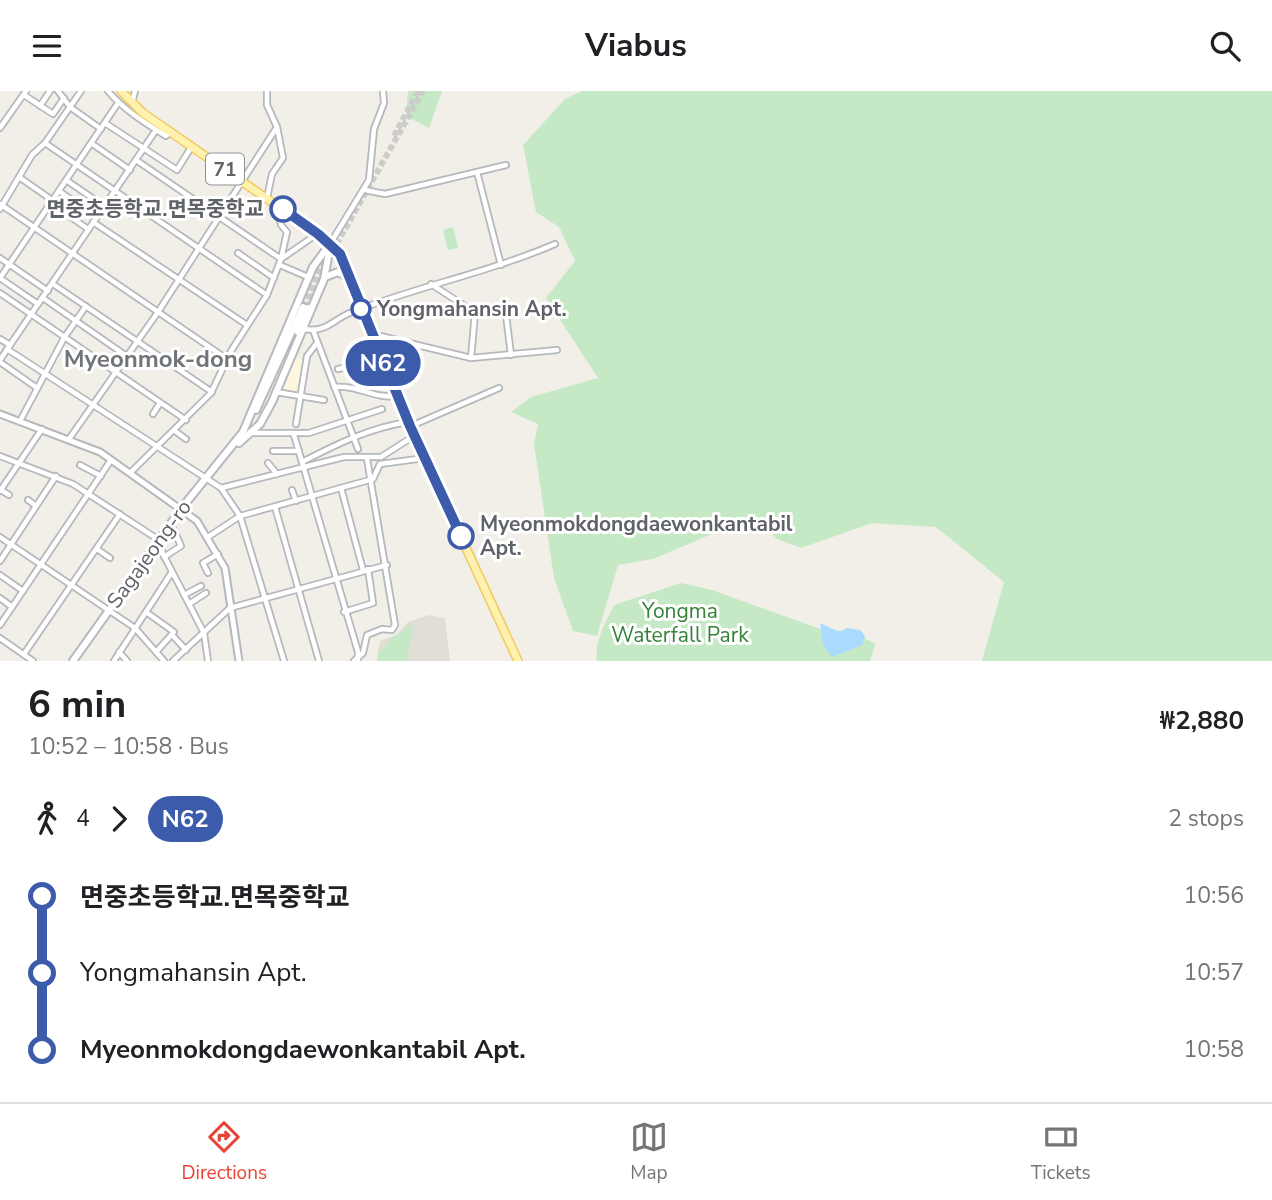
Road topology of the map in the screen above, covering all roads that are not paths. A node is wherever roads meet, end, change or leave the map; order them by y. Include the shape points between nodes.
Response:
1 (50, 91) edge
2 (58, 91) edge
3 (81, 91) edge
4 (108, 91) edge
5 (121, 91) edge
6 (135, 91) edge
7 (267, 91) edge
8 (383, 91) edge
9 (25, 93) edge
10 (64, 98) junction
11 (118, 103) junction
12 (132, 104) junction
13 (40, 106) junction
14 (70, 107) junction
15 (103, 126) junction
16 (277, 127) junction
17 (0, 128) edge
18 (156, 130) junction
19 (172, 131) junction
20 (46, 143) junction
21 (91, 143) junction
22 (192, 146) junction
23 (142, 149) junction
24 (136, 160) junction
25 (506, 165) dead end
26 (76, 166) junction
27 (130, 170) junction
28 (477, 171) junction
29 (19, 177) junction
30 (66, 180) junction
31 (244, 182) junction
32 (365, 190) junction
33 (59, 191) junction
34 (115, 191) junction
35 (267, 198) junction
36 (51, 202) junction
37 (275, 204) junction
38 (1, 206) edge
39 (104, 206) junction
40 (220, 218) junction
41 (94, 219) junction
42 (34, 227) junction
43 (88, 229) junction
44 (318, 234) junction
45 (330, 244) junction
46 (555, 244) dead end
47 (199, 249) junction
48 (238, 253) dead end
49 (72, 254) junction
50 (0, 258) edge
51 (280, 262) junction
52 (9, 264) junction
53 (501, 265) junction
54 (313, 267) junction
55 (325, 276) junction
56 (308, 277) junction
57 (0, 278) edge
58 (274, 278) junction
59 (349, 278) junction
60 (178, 279) junction
61 (53, 283) junction
62 (430, 284) junction
63 (48, 291) junction
64 (0, 293) edge
65 (267, 295) junction
66 (43, 298) junction
67 (38, 304) junction
68 (86, 306) junction
69 (361, 309) junction
70 (514, 311) dead end
71 (158, 312) junction
72 (475, 313) junction
73 (31, 315) junction
74 (506, 315) junction
75 (76, 321) junction
76 (247, 325) junction
77 (304, 329) junction
78 (313, 330) junction
79 (371, 333) junction
80 (64, 338) junction
81 (0, 339) edge
82 (138, 342) junction
83 (317, 343) junction
84 (9, 347) junction
85 (557, 350) dead end
86 (512, 355) junction
87 (128, 357) junction
88 (471, 358) junction
89 (227, 359) junction
90 (382, 360) junction
91 (0, 361) edge
92 (338, 369) dead end
93 (46, 373) junction
94 (116, 374) junction
95 (334, 387) junction
96 (37, 388) junction
97 (499, 388) dead end
98 (212, 392) junction
99 (276, 392) junction
100 (397, 396) junction
101 (299, 398) junction
102 (324, 400) dead end
103 (160, 403) junction
104 (95, 404) junction
105 (382, 409) dead end
106 (0, 414) edge
107 (153, 414) dead end
108 (186, 420) junction
109 (348, 420) junction
110 (20, 421) junction
111 (296, 424) dead end
112 (409, 424) junction
113 (42, 429) junction
114 (175, 431) junction
115 (249, 431) junction
116 (294, 435) junction
117 (353, 436) junction
118 (414, 436) junction
119 (69, 439) junction
120 (186, 439) dead end
121 (158, 447) junction
122 (358, 449) dead end
123 (273, 451) dead end
124 (299, 451) junction
125 (0, 456) edge
126 (425, 458) junction
127 (367, 459) junction
128 (111, 460) junction
129 (20, 462) junction
130 (268, 463) dead end
131 (80, 465) dead end
132 (303, 465) junction
133 (130, 473) junction
134 (277, 474) junction
135 (57, 476) junction
136 (101, 476) junction
137 (207, 478) junction
138 (373, 479) junction
139 (221, 488) junction
140 (341, 488) junction
141 (292, 490) dead end
142 (0, 491) edge
143 (89, 494) junction
144 (9, 495) dead end
145 (42, 497) junction
146 (311, 497) junction
147 (28, 500) dead end
148 (50, 502) dead end
149 (296, 502) junction
150 (36, 506) junction
151 (275, 507) junction
152 (181, 509) junction
153 (120, 514) junction
154 (240, 516) junction
155 (171, 523) junction
156 (0, 537) edge
157 (208, 537) junction
158 (159, 540) junction
159 (10, 544) junction
160 (97, 549) junction
161 (218, 554) junction
162 (164, 557) junction
163 (110, 558) dead end
164 (0, 561) edge
165 (41, 564) junction
166 (387, 565) junction
167 (365, 569) junction
168 (172, 572) junction
169 (208, 573) dead end
170 (0, 575) edge
171 (335, 579) junction
172 (72, 585) junction
173 (201, 586) dead end
174 (300, 590) junction
175 (23, 591) junction
176 (206, 593) dead end
177 (184, 595) junction
178 (0, 598) edge
179 (264, 599) junction
180 (189, 604) junction
181 (12, 607) junction
182 (230, 608) junction
183 (108, 610) junction
184 (146, 612) junction
185 (344, 612) junction
186 (0, 625) edge
187 (135, 628) junction
188 (204, 633) junction
189 (173, 635) junction
190 (0, 638) edge
191 (186, 650) junction
192 (119, 652) junction
193 (156, 652) junction
194 (24, 654) junction
195 (357, 660) edge
196 (33, 661) edge
197 (73, 661) edge
198 (114, 661) edge
199 (127, 661) edge
200 (164, 661) edge
201 (173, 661) edge
202 (208, 661) edge
203 (239, 661) edge
204 (284, 661) edge
205 (319, 661) edge
206 (518, 661) edge

1 - 13 street
2 - 10 street
3 - 14 street
4 - 11 street
5 - 12 main road, 71
6 - 12 street
7 - 16 street via 267,105
8 - 32 street
9 - 13 street
9 - 17 street
10 - 13 street via 53,114
10 - 14 street
11 - 15 street
11 - 18 street
12 - 19 main road, 71
14 - 15 street
14 - 20 street
15 - 21 street
15 - 23 street
16 - 31 street
16 - 35 street via 283,158 272,172
18 - 19 street via 166,136
18 - 23 street
19 - 22 main road, 71
20 - 26 street
20 - 29 street via 32,155
21 - 26 street
21 - 27 street
22 - 23 street via 177,170
22 - 31 main road, 71
23 - 24 street
24 - 27 street
24 - 40 street
25 - 28 street
26 - 30 street
26 - 34 street
27 - 34 street
28 - 32 street via 385,194
28 - 53 street
29 - 36 street
29 - 38 street
30 - 33 street
30 - 39 street
31 - 35 main road, 71
31 - 40 street
32 - 45 street
33 - 36 street
33 - 41 street
34 - 39 street
34 - 47 street
35 - 37 main road, 71
36 - 42 street
36 - 43 street
37 - 44 main road, 71
37 - 51 street via 287,232
38 - 42 street
39 - 41 street
40 - 47 street
40 - 51 street
41 - 43 street
41 - 60 street
42 - 49 street
42 - 52 street
43 - 49 street
44 - 45 main road, 71
44 - 51 street
45 - 54 main road
45 - 55 main road
45 - 59 main road, 71 via 340,254
46 - 53 street
47 - 60 street
47 - 65 street
48 - 58 street
49 - 61 street
49 - 71 street
50 - 52 street
51 - 56 street
51 - 58 street
52 - 57 street
52 - 63 street
53 - 62 street
54 - 55 main road via 321,264
54 - 56 main road
55 - 59 main road via 338,272
55 - 77 main road
56 - 115 main road
57 - 67 street
58 - 65 street
59 - 69 main road, 71
60 - 71 street
60 - 76 street
61 - 63 street
61 - 68 street
62 - 69 street
62 - 72 street
63 - 66 street
64 - 73 street
65 - 76 street
66 - 67 street
66 - 75 street
67 - 73 street
68 - 75 street
68 - 82 street
69 - 78 street via 327,328
69 - 79 main road, 71
70 - 74 street
71 - 82 street
71 - 89 street
72 - 74 street via 499,307
72 - 88 street
73 - 80 street
73 - 84 street
74 - 86 street
75 - 80 street
75 - 87 street
76 - 89 street
77 - 78 street
77 - 99 main road
78 - 83 street
79 - 88 street
79 - 90 main road, 71
80 - 93 street
80 - 94 street
81 - 84 street
82 - 87 street
82 - 98 street
83 - 95 street
83 - 101 street via 307,356
84 - 91 street
84 - 93 street
85 - 86 street
86 - 88 street
87 - 94 street
89 - 98 street
90 - 92 street
90 - 100 main road, 71
91 - 96 street
93 - 96 street
93 - 104 street
94 - 103 street
94 - 104 street
95 - 100 street via 352,385 380,396
95 - 109 street
96 - 110 street
97 - 112 street
98 - 108 street
99 - 101 street
99 - 115 main road via 264,417
100 - 112 main road, 71
101 - 102 street
101 - 111 street
103 - 107 street
103 - 108 street
104 - 119 street
104 - 121 street
105 - 109 street
106 - 110 street
108 - 114 street
109 - 116 street
109 - 117 street
110 - 113 street
112 - 117 street via 385,425
112 - 118 main road, 71
113 - 119 street
113 - 129 street
114 - 120 street
114 - 121 street
115 - 115 main road via 305,308 267,389
115 - 116 street
115 - 137 main road, Sagajeong-ro
116 - 124 street
117 - 122 street
117 - 132 street
118 - 126 main road, 71
118 - 127 street via 381,457
119 - 128 street
121 - 133 street
121 - 137 street
123 - 124 street
124 - 132 street
125 - 129 street
126 - 138 street via 380,464
126 - 206 main road, 71
127 - 132 street via 344,457
127 - 138 street
128 - 133 street
128 - 136 street
129 - 135 street
129 - 142 street
130 - 134 street
131 - 136 street
132 - 134 street
132 - 146 street
133 - 152 street
134 - 139 street
135 - 143 street
135 - 145 street
136 - 143 street
137 - 139 street
137 - 152 main road, Sagajeong-ro
138 - 140 street
138 - 166 street
139 - 154 street
140 - 146 street
140 - 167 street
141 - 149 street
142 - 144 street
143 - 153 street
143 - 165 street
145 - 148 street
145 - 150 street
146 - 149 street
146 - 171 street
147 - 150 street
149 - 151 street
150 - 159 street
151 - 154 street
151 - 174 street
152 - 155 main road, Sagajeong-ro
152 - 157 street
153 - 158 street
153 - 160 street
154 - 157 street
154 - 179 street
155 - 158 main road, Sagajeong-ro
155 - 162 street via 181,547
156 - 159 street
157 - 161 street
158 - 162 street
158 - 183 main road, Sagajeong-ro
159 - 164 street
159 - 165 street
160 - 163 street
160 - 172 street
161 - 169 street via 203,563
161 - 182 street via 226,572
162 - 168 street
165 - 172 street
165 - 175 street
166 - 167 street
166 - 195 street via 395,625 392,630 368,635
167 - 171 street
167 - 185 street via 373,603
168 - 177 street
168 - 184 street
170 - 175 street
171 - 174 street
171 - 185 street
172 - 183 street
172 - 194 street
173 - 177 street
174 - 179 street
174 - 205 street
175 - 181 street
176 - 180 street
177 - 180 street
178 - 181 street
179 - 182 street
179 - 204 street
180 - 188 street
181 - 186 street
182 - 188 street
182 - 203 street
183 - 187 street
183 - 197 main road, Sagajeong-ro
184 - 187 street
184 - 189 street via 174,631
185 - 195 street
187 - 192 street
187 - 193 street
188 - 191 street
188 - 202 street
189 - 191 street
189 - 193 street
190 - 194 street
191 - 201 street
192 - 198 street
192 - 199 street
193 - 200 street
194 - 196 street

